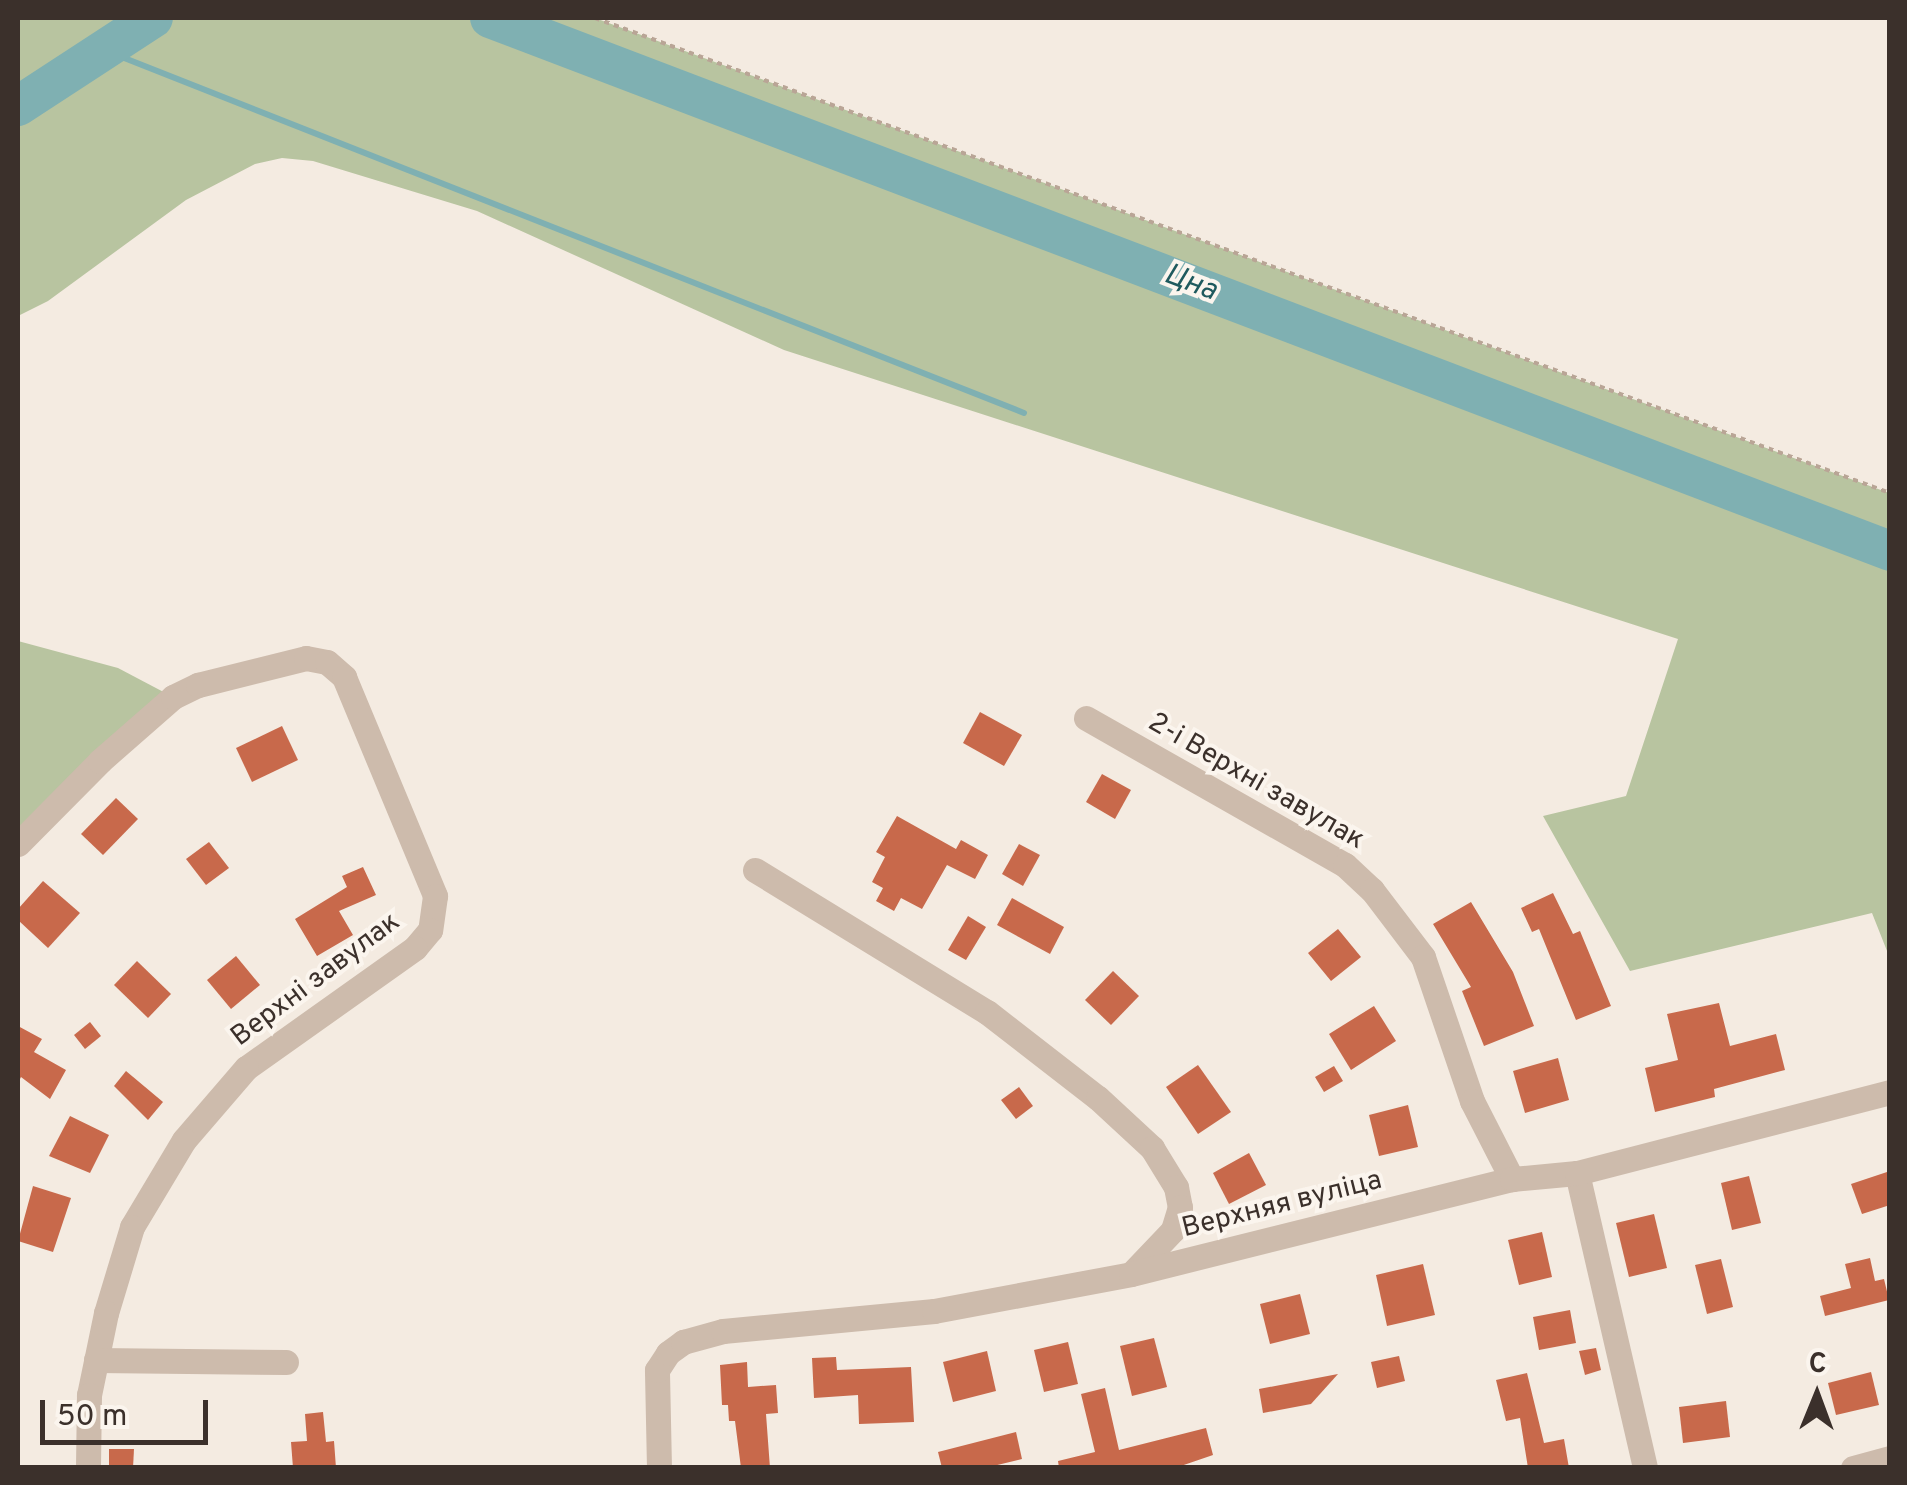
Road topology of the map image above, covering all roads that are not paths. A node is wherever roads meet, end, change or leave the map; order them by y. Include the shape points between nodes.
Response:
1 (1086, 718) dead end
2 (18, 844) edge
3 (755, 870) dead end
4 (1890, 1092) edge
5 (1577, 1173) junction
6 (1512, 1179) junction
7 (1131, 1274) junction
8 (96, 1360) junction
9 (286, 1362) dead end
10 (1890, 1458) edge
11 (88, 1468) edge
12 (658, 1468) edge
13 (1645, 1468) edge
14 (1852, 1468) edge

1 - 6 street, 2-і Верхні завулак via 1345,865 1372,890 1423,957 1472,1101
2 - 8 street, Верхні завулак via 173,698 198,685 306,658 327,662 344,676 435,896 430,930 415,948 246,1068 184,1140 132,1227
3 - 7 street via 986,1012 1152,1148 1180,1207 1160,1248
4 - 5 street, Верхняя вуліца
5 - 6 street, Верхняя вуліца
5 - 13 street
6 - 7 street, Верхняя вуліца
7 - 12 street, Верхняя вуліца via 934,1311 741,1329 683,1342 657,1370
8 - 9 street
8 - 11 street, Верхні завулак
10 - 14 street

